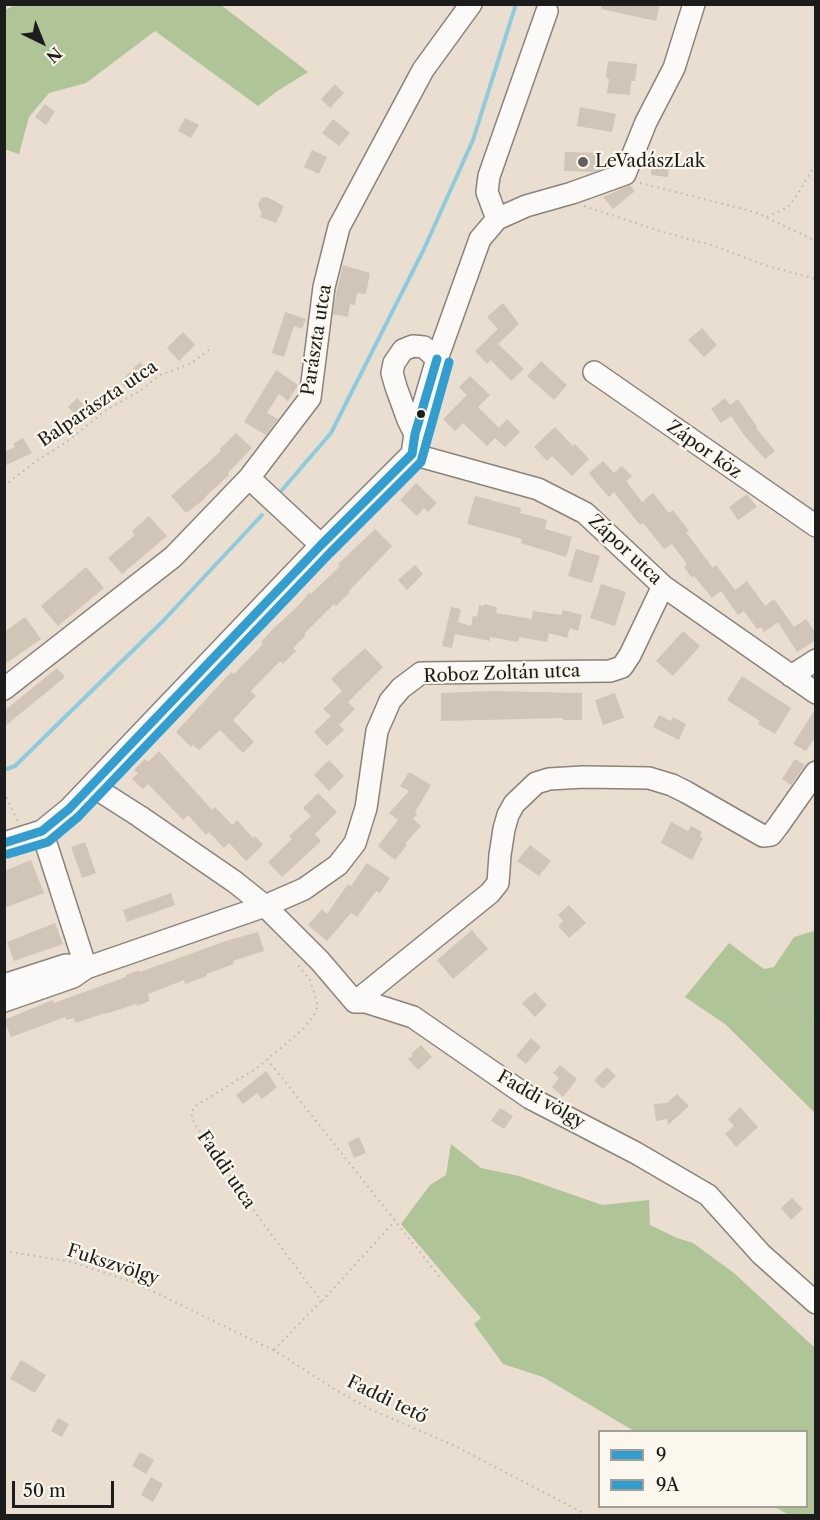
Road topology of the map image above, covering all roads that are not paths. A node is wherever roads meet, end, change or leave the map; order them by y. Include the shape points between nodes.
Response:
1 (471, 4) edge
2 (694, 4) edge
3 (547, 11) dead end
4 (497, 219) junction
5 (438, 359) junction
6 (594, 372) dead end
7 (414, 444) junction
8 (249, 478) junction
9 (816, 526) edge
10 (321, 545) junction
11 (663, 586) junction
12 (816, 660) edge
13 (791, 676) junction
14 (4, 689) edge
15 (816, 693) edge
16 (816, 771) edge
17 (92, 786) junction
18 (24, 837) edge
19 (265, 906) junction
20 (86, 968) junction
21 (4, 985) edge
22 (4, 1001) edge
23 (355, 1002) junction
24 (816, 1303) edge

1 - 8 street, Parászta utca via 423,70 339,227 324,287 310,398
2 - 4 street via 674,68 625,174
3 - 4 street via 489,176 487,192
4 - 5 street via 480,239
5 - 7 street
5 - 7 street via 424,347 413,346 403,350 394,363 392,373
6 - 9 street, Zápor köz
7 - 10 street
7 - 11 street, Zápor utca via 538,489 585,513
8 - 10 street
8 - 14 street, Parászta utca via 172,557
10 - 17 street
11 - 13 street, Zápor utca
11 - 19 street, Roboz Zoltán utca via 622,667 610,671 421,673 401,688 390,701 377,731 366,808 355,843 338,865 304,889
12 - 13 street
13 - 15 street, Zápor utca
16 - 23 street via 771,835 763,836 686,792 649,778 583,777 536,783 508,815 498,883 490,893
17 - 18 street via 69,809
17 - 19 street
18 - 20 street
19 - 20 street, Roboz Zoltán utca
19 - 23 street
20 - 21 street, Roboz Zoltán utca via 66,965
20 - 22 street, Roboz Zoltán utca via 72,977
23 - 24 street, Faddi völgy via 412,1017 530,1098 693,1185 708,1195 761,1254

